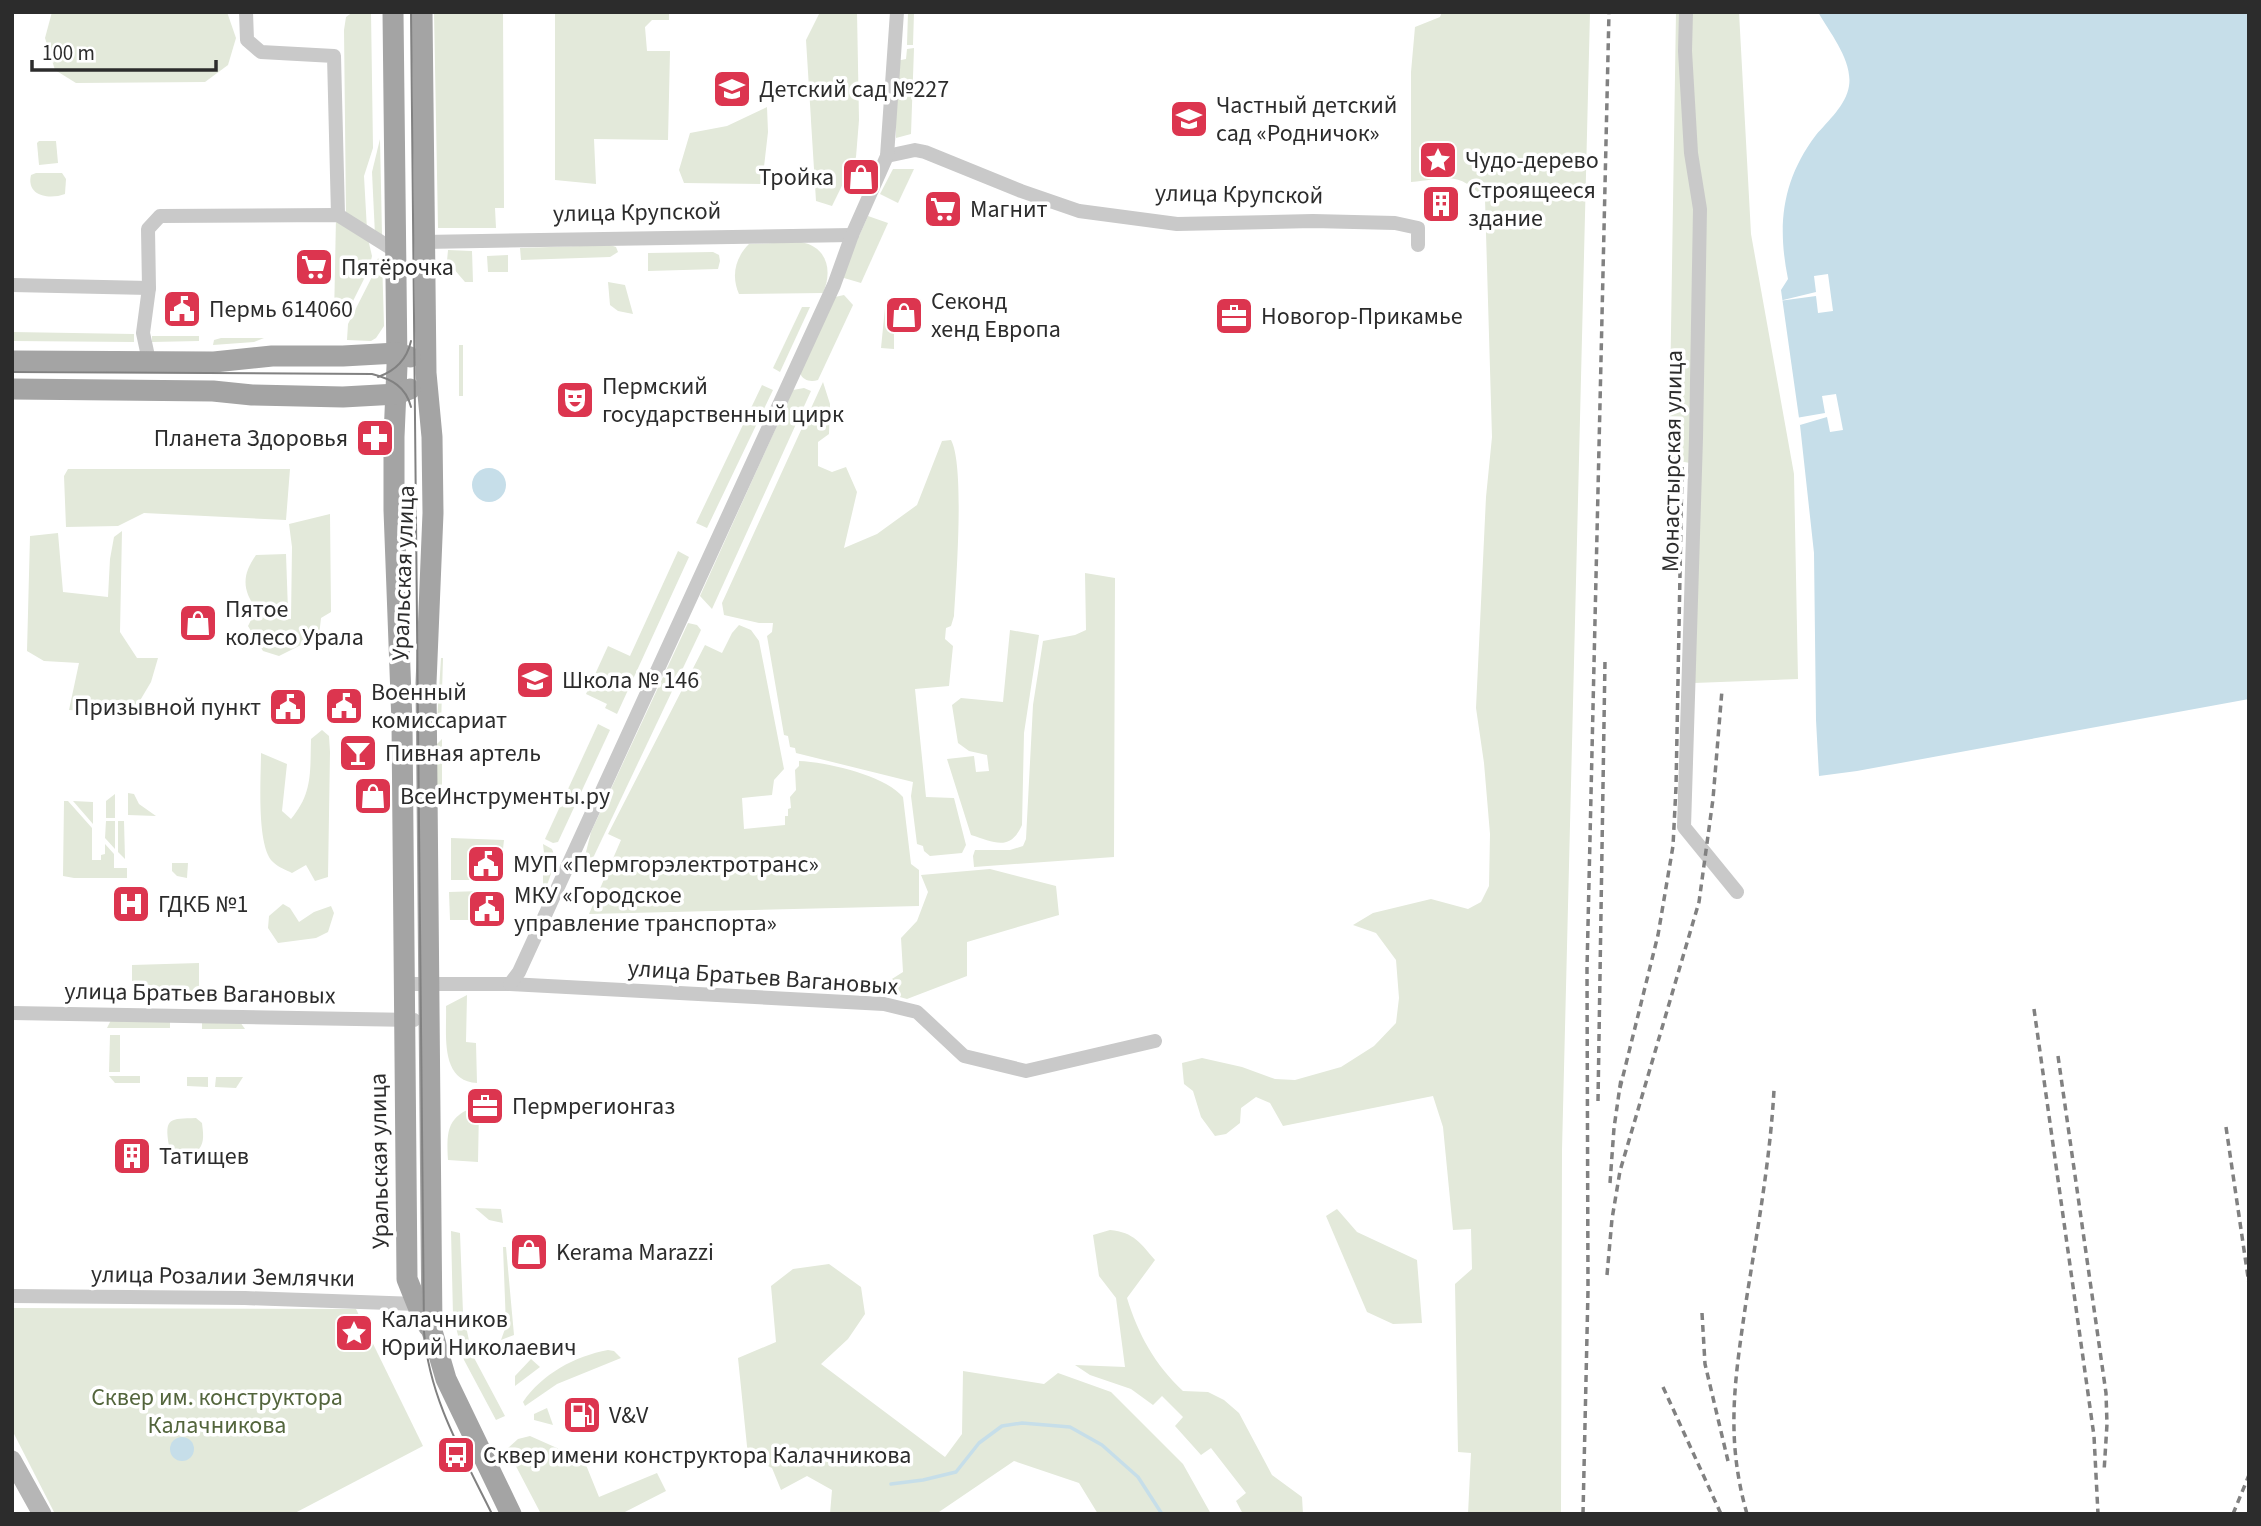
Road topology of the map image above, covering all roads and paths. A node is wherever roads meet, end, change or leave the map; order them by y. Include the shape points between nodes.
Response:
1 (246, 12) edge
2 (393, 12) edge
3 (422, 12) edge
4 (897, 12) edge
5 (1686, 12) edge
6 (887, 156) junction
7 (338, 215) junction
8 (852, 235) junction
9 (423, 242) junction
10 (1418, 245) dead end
11 (397, 252) junction
12 (12, 285) edge
13 (149, 288) junction
14 (397, 353) junction
15 (12, 361) edge
16 (149, 361) junction
17 (426, 373) junction
18 (12, 389) edge
19 (397, 394) junction
20 (1737, 892) dead end
21 (404, 984) junction
22 (429, 984) junction
23 (510, 984) junction
24 (12, 1013) edge
25 (429, 1019) junction
26 (404, 1020) junction
27 (1155, 1041) dead end
28 (12, 1296) edge
29 (424, 1300) junction
30 (12, 1460) edge
31 (41, 1514) edge
32 (511, 1514) edge

1 - 7 street via 247,40 261,52 334,55
2 - 11 main road, Уральская улица
3 - 9 main road, Уральская улица
4 - 6 street
5 - 20 street, Монастырская улица via 1691,153 1700,209 1684,827
6 - 8 street
6 - 10 street, улица Крупской via 925,152 1079,211 1177,225 1313,220 1395,223 1418,228
7 - 11 street
7 - 13 street via 160,216 148,229
8 - 9 street, улица Крупской
8 - 23 street via 834,285 677,631
9 - 17 main road, Уральская улица
11 - 14 main road, Уральская улица
12 - 13 street
13 - 16 street via 143,333
14 - 16 main road
14 - 17 main road via 418,362
14 - 19 main road, Уральская улица
15 - 16 main road
17 - 19 main road
17 - 22 main road, Уральская улица via 433,513 426,683
18 - 19 main road via 343,397
19 - 21 main road, Уральская улица via 394,498
21 - 22 street
21 - 26 main road, Уральская улица
22 - 23 street, улица Братьев Вагановых
22 - 25 main road, Уральская улица
23 - 27 street, улица Братьев Вагановых via 884,1004 917,1012 964,1056 1026,1071
24 - 26 street, улица Братьев Вагановых
25 - 26 street, улица Братьев Вагановых
25 - 29 main road, Уральская улица
26 - 29 main road, Уральская улица via 407,1279
28 - 29 street, улица Розалии Землячки
29 - 32 main road, Уральская улица via 424,1320 432,1331 446,1378
30 - 31 street

